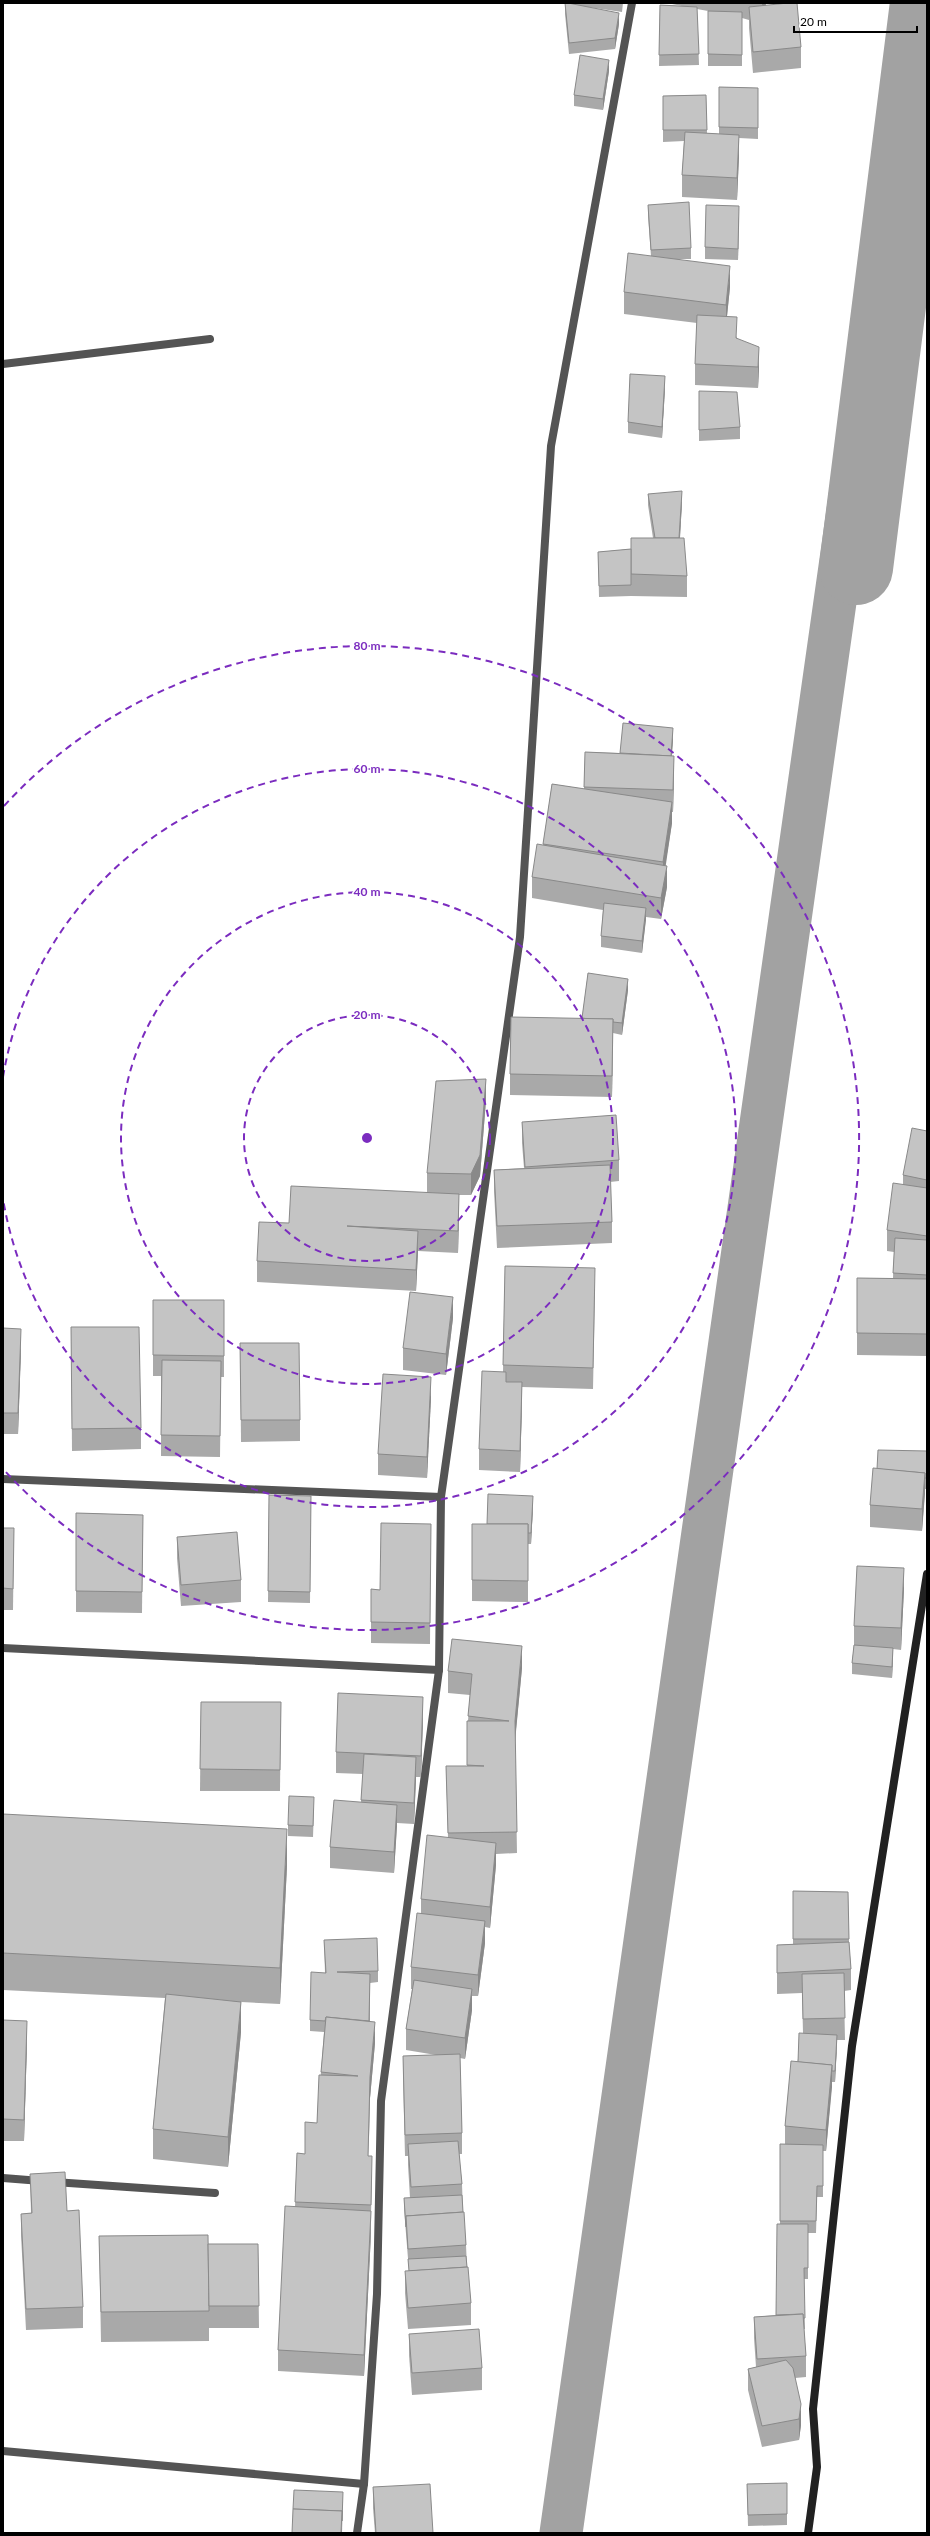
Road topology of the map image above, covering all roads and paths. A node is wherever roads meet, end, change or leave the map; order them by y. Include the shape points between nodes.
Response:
1 (632, 3) edge
2 (210, 339) dead end
3 (3, 364) edge
4 (3, 1479) edge
5 (441, 1497) junction
6 (927, 1574) edge
7 (3, 1648) edge
8 (439, 1670) junction
9 (3, 2178) edge
10 (215, 2193) dead end
11 (3, 2451) edge
12 (364, 2484) junction
13 (358, 2533) edge
14 (808, 2533) edge

1 - 5 street via 551,446 520,937
2 - 3 street
4 - 5 street
5 - 8 street
6 - 14 street via 852,2046 813,2408 817,2467
7 - 8 street
8 - 12 street via 381,2101 377,2294
9 - 10 street
11 - 12 street
12 - 13 street

